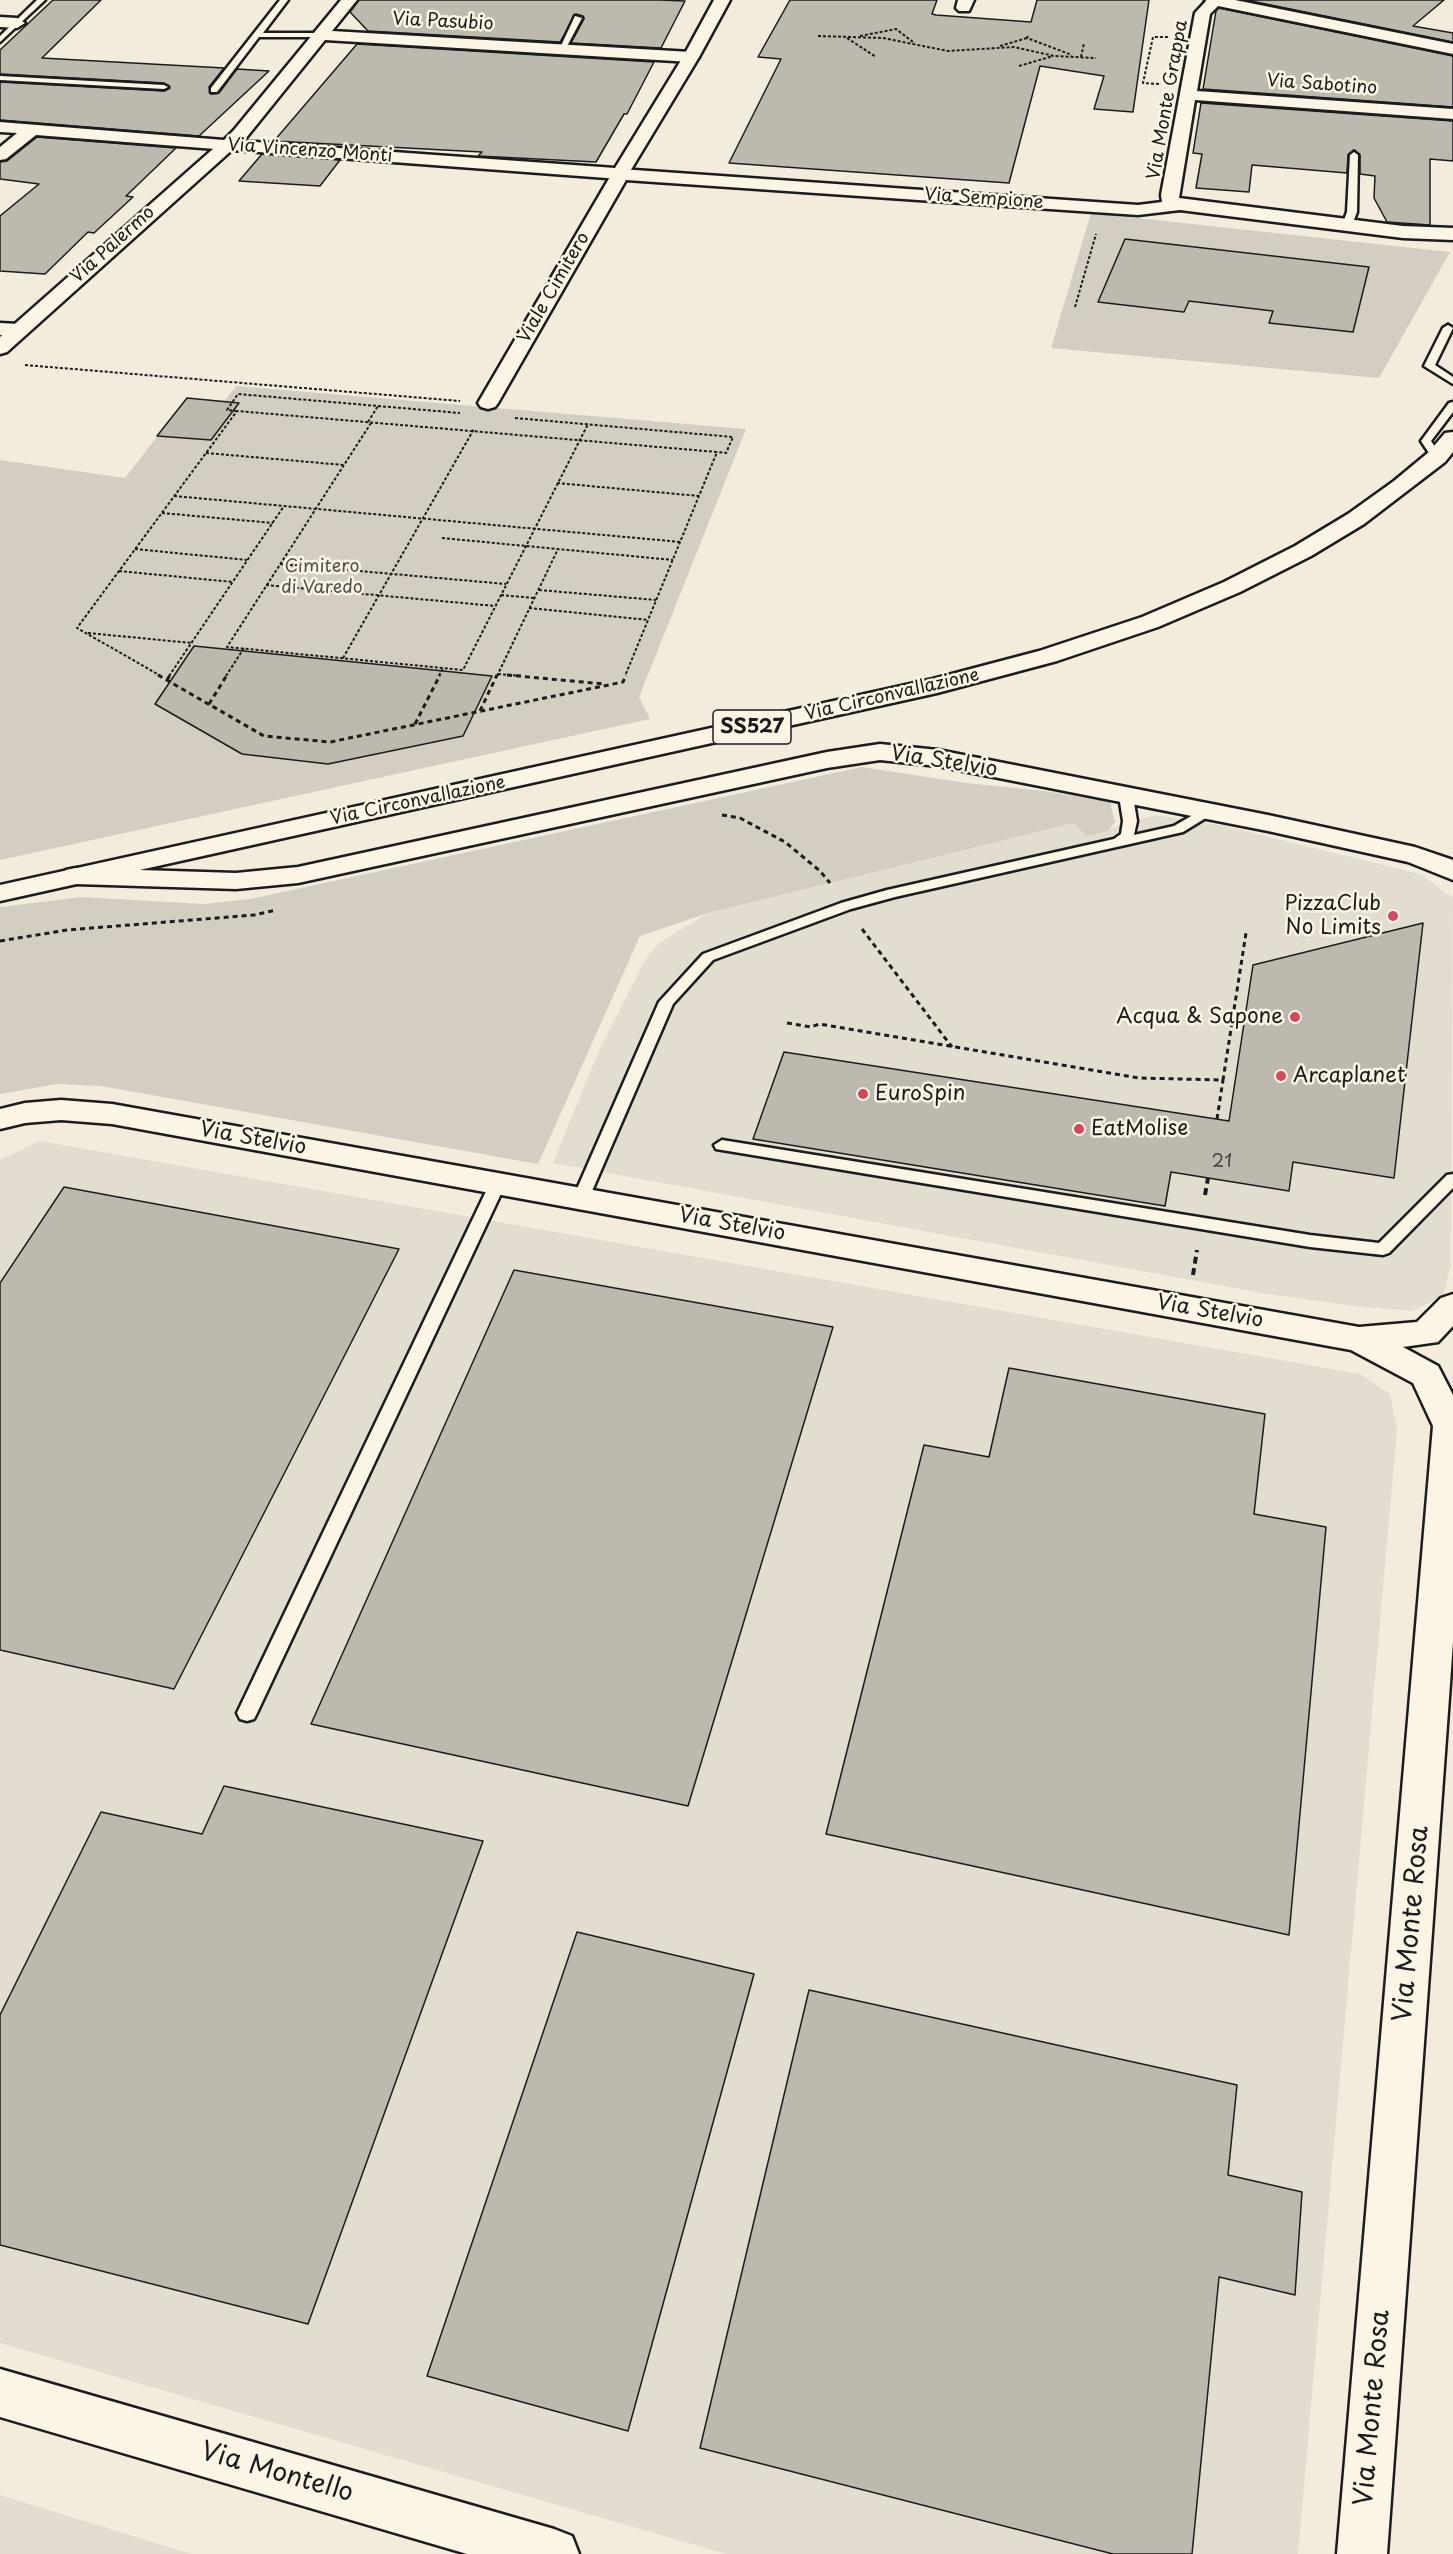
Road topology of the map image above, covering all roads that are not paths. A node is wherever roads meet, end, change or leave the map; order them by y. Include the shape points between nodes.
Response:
1 (41, 0) edge
2 (285, 0) edge
3 (350, 0) edge
4 (722, 0) edge
5 (1215, 0) edge
6 (578, 18) dead end
7 (0, 22) edge
8 (18, 23) junction
9 (257, 35) junction
10 (322, 35) junction
11 (0, 40) edge
12 (562, 48) junction
13 (1453, 49) edge
14 (691, 57) junction
15 (0, 78) edge
16 (164, 87) dead end
17 (213, 90) dead end
18 (1188, 95) junction
19 (1453, 114) edge
20 (0, 127) edge
21 (32, 130) junction
22 (228, 145) junction
23 (0, 155) edge
24 (1354, 156) dead end
25 (620, 174) junction
26 (1180, 205) junction
27 (1347, 225) junction
28 (1453, 234) edge
29 (1449, 328) dead end
30 (10, 329) edge
31 (0, 348) edge
32 (1453, 381) edge
33 (488, 403) road end
34 (1453, 405) edge
35 (1453, 438) edge
36 (1437, 458) junction
37 (1126, 796) junction
38 (1210, 811) junction
39 (1118, 843) junction
40 (1453, 872) edge
41 (76, 876) junction
42 (0, 893) edge
43 (0, 1119) edge
44 (722, 1145) dead end
45 (1453, 1179) edge
46 (498, 1183) junction
47 (581, 1198) junction
48 (1453, 1306) edge
49 (1359, 1339) junction
50 (247, 1713) dead end
51 (0, 2393) edge
52 (554, 2554) edge
53 (1362, 2554) edge

1 - 8 lane
2 - 9 lane
3 - 10 street, Via Palermo
4 - 14 street, Viale Cimitero
5 - 13 street
5 - 18 street, Via Monte Grappa via 1203,13
6 - 12 lane
7 - 8 street
8 - 11 lane
9 - 10 lane
9 - 17 lane
10 - 12 street, Via Pasubio
10 - 22 street, Via Palermo
12 - 14 street, Via Pasubio
14 - 25 street, Viale Cimitero
15 - 16 lane
18 - 19 street, Via Sabotino
18 - 26 street, Via Monte Grappa via 1170,198
20 - 21 street, Via Vincenzo Monti
21 - 22 street, Via Vincenzo Monti
21 - 23 street
22 - 25 street, Via Vincenzo Monti
22 - 30 street, Via Palermo
24 - 27 lane via 1352,212
25 - 26 street, Via Sempione via 1138,210
25 - 33 street, Viale Cimitero
26 - 27 street, Via Sempione
27 - 28 street, Via Sempione
29 - 32 lane via 1429,366
30 - 31 street, Via Palermo
34 - 36 lane via 1426,441
35 - 36 street, Via Circonvallazione / SS527
36 - 41 street, Via Circonvallazione / SS527 via 1356,519 1303,551 1150,622 1048,656 926,689
37 - 38 street, Via Stelvio
37 - 39 lane via 1130,821 1127,835
37 - 41 street, Via Stelvio via 938,758 880,752 298,875 236,881
38 - 39 lane via 1178,829
38 - 40 street, Via Stelvio via 1415,855
39 - 47 lane via 892,893 708,957 666,1002
41 - 42 street, Via Circonvallazione / SS527
43 - 46 street, Via Stelvio via 61,1110 112,1114
44 - 45 lane via 1310,1241 1383,1249
46 - 47 street, Via Stelvio
46 - 50 lane
47 - 49 street, Via Stelvio
48 - 49 street, Via Stelvio via 1426,1332
49 - 53 street, Via Monte Rosa via 1426,1375 1451,1426
51 - 52 street, Via Montello

